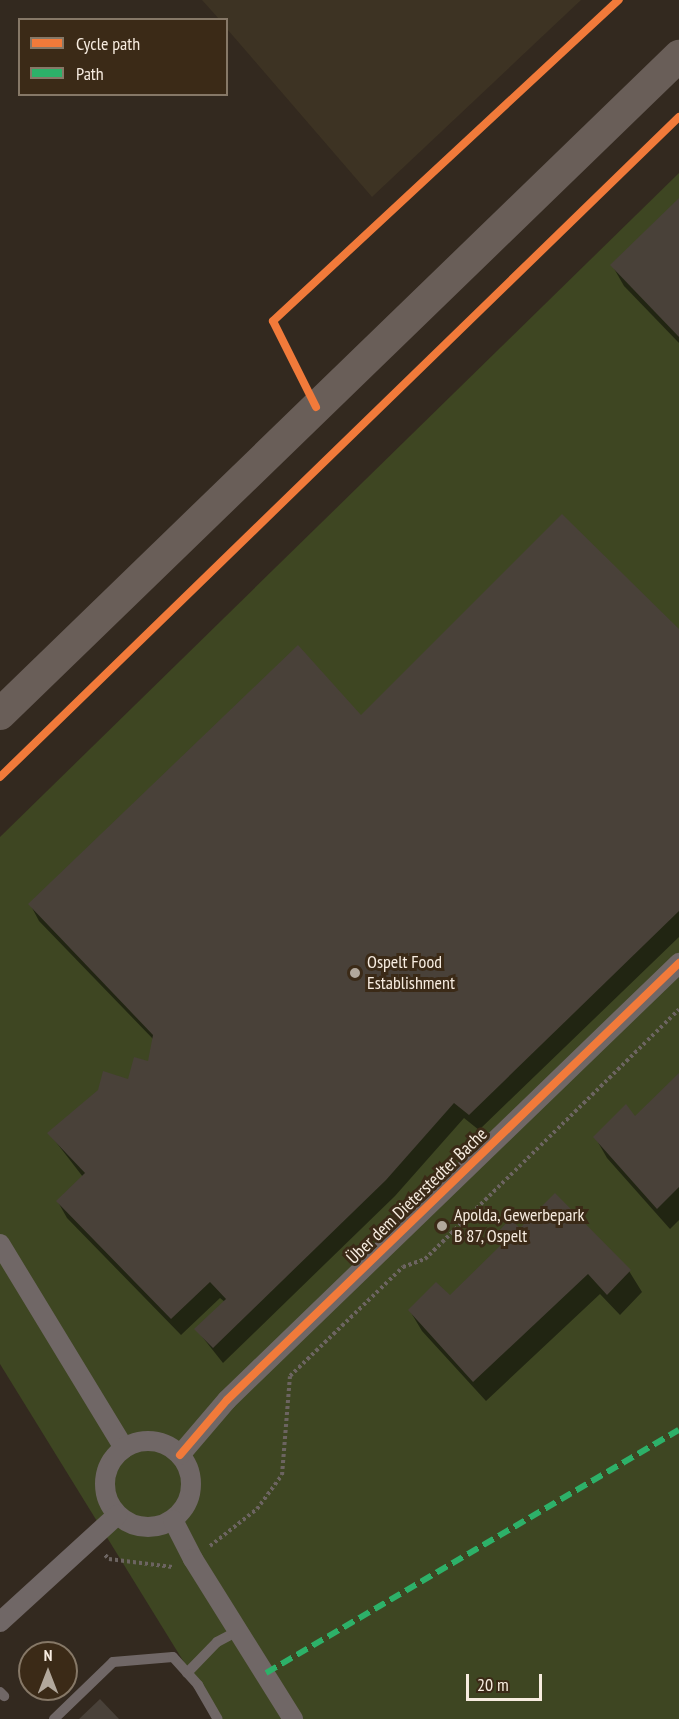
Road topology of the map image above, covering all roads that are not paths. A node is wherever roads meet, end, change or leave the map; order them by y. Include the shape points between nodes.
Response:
1 (679, 56) edge
2 (0, 714) edge
3 (679, 963) edge
4 (0, 1244) edge
5 (124, 1448) junction
6 (180, 1455) junction
7 (117, 1515) junction
8 (173, 1520) junction
9 (0, 1622) edge
10 (240, 1630) junction
11 (187, 1673) junction
12 (54, 1719) edge
13 (218, 1719) edge
14 (293, 1719) edge

1 - 2 main road
3 - 6 street, Über dem Dieterstedter Bache via 227,1400
4 - 5 street
5 - 6 street via 153,1442
5 - 7 street via 108,1467 105,1480 110,1505
6 - 8 street via 192,1482 184,1509
7 - 8 street via 151,1528
7 - 9 street
8 - 10 street via 193,1559
10 - 11 lane via 217,1642
10 - 14 street
11 - 12 lane via 172,1657 113,1662
11 - 13 lane

